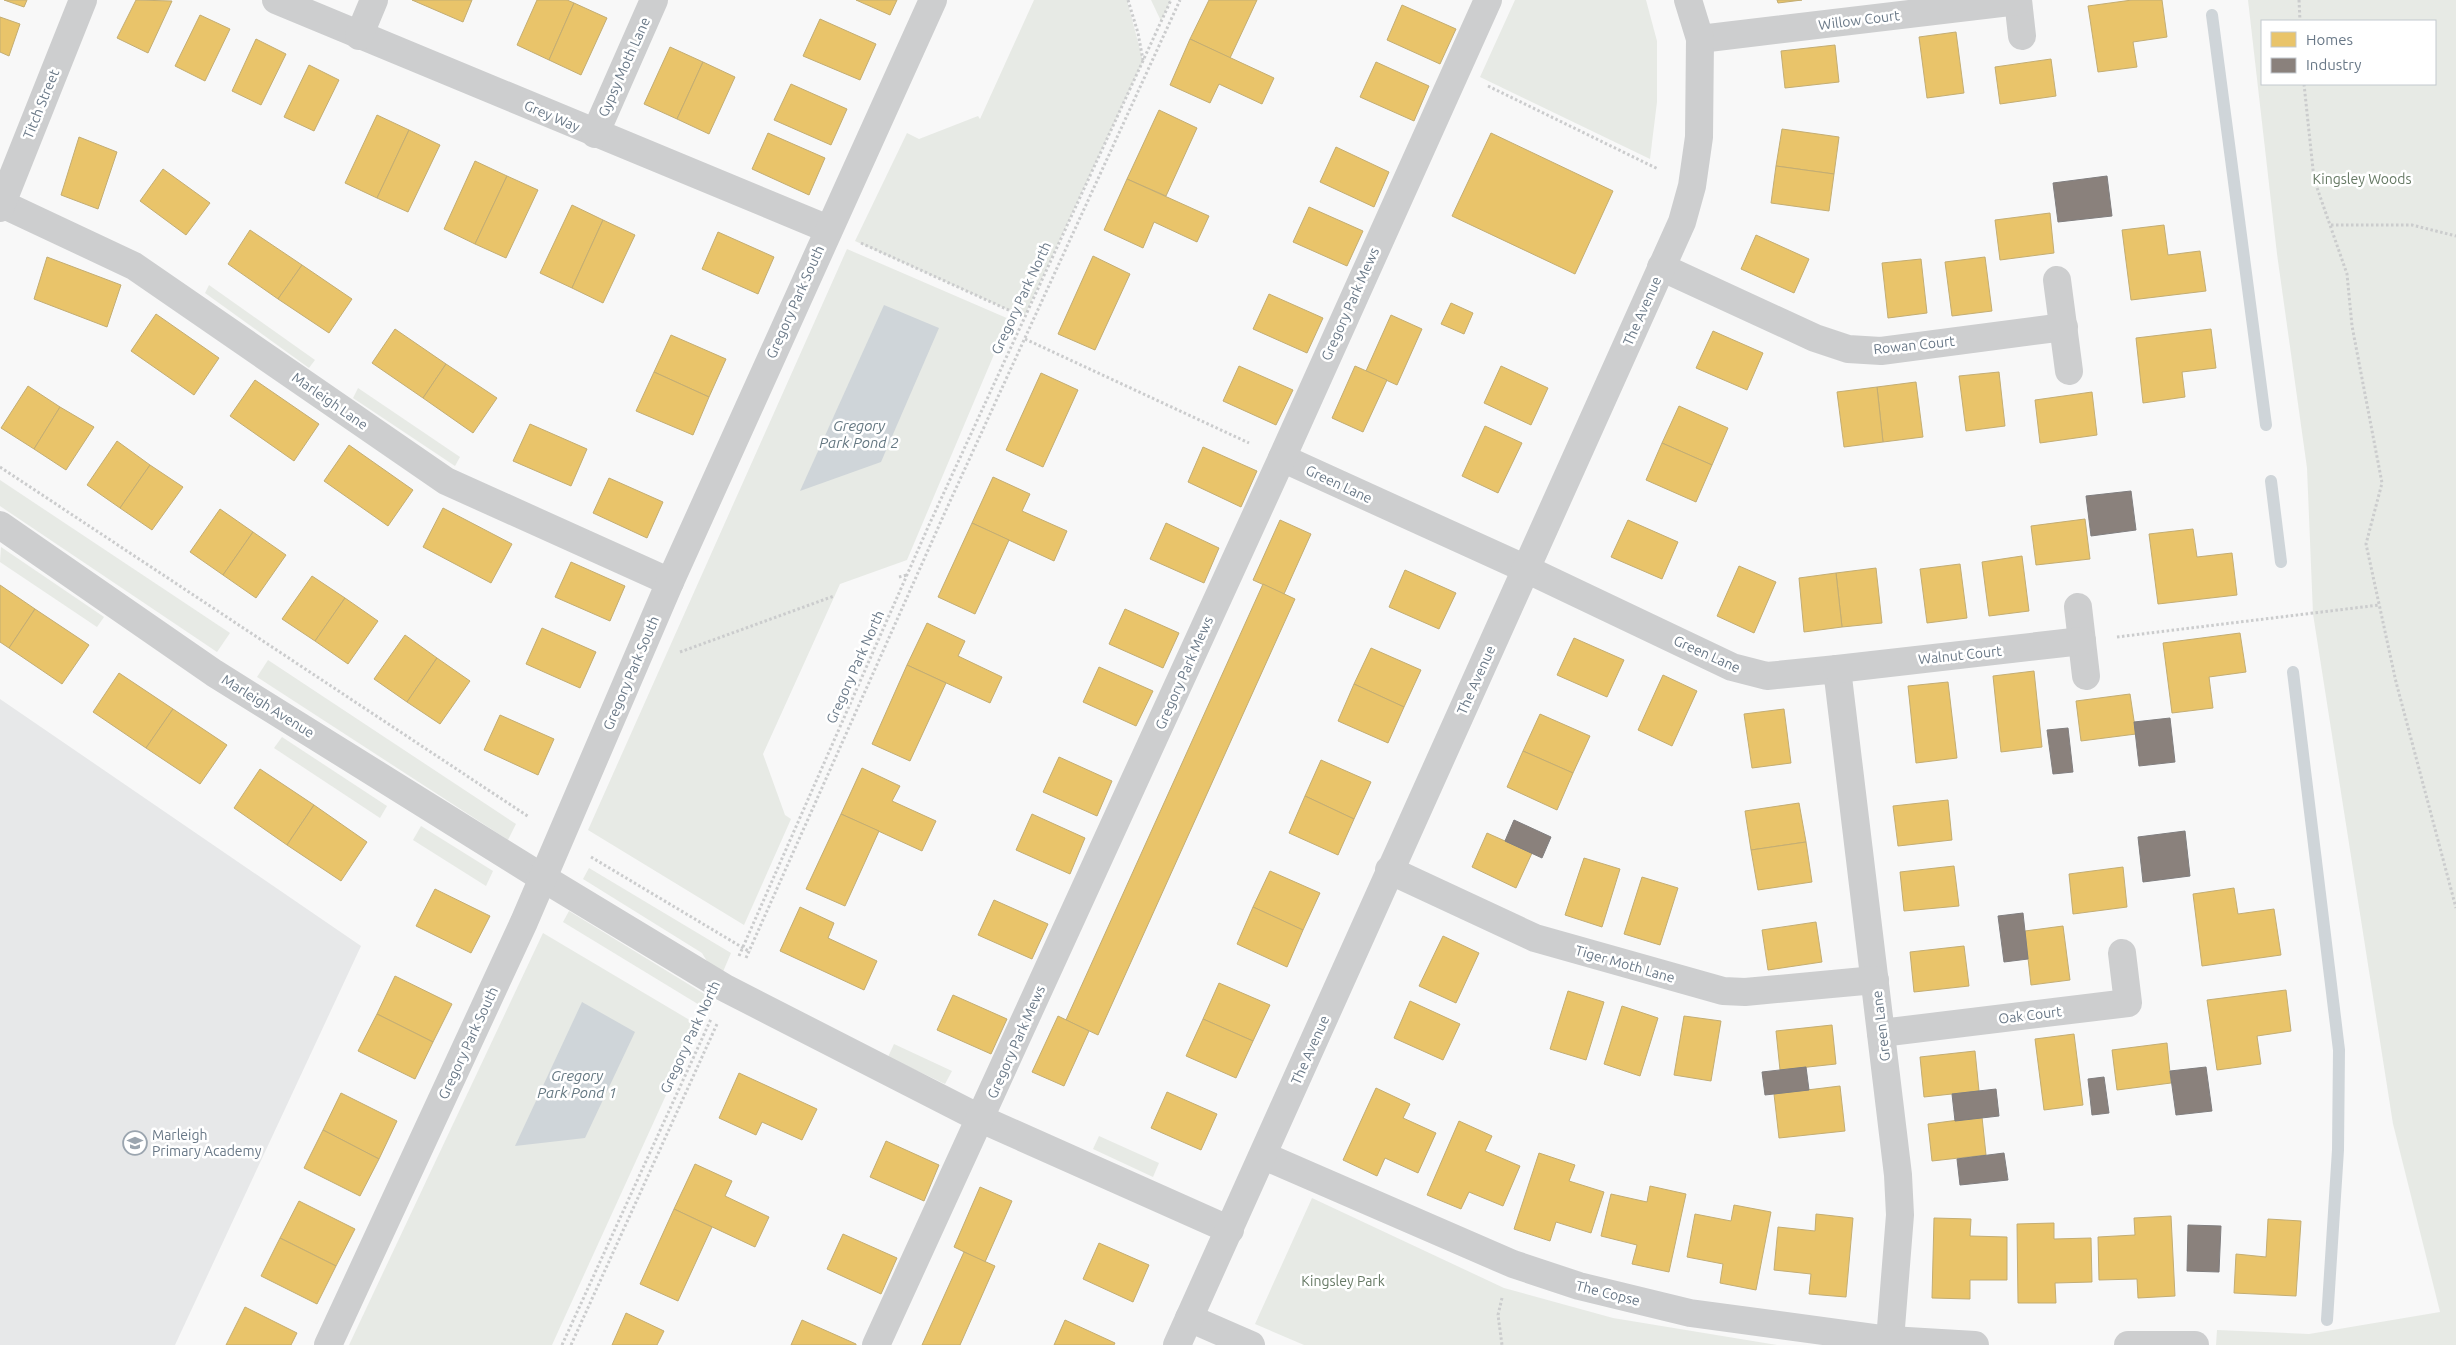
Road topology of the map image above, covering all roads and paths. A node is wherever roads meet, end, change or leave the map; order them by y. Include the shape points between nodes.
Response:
1 (82, 0) edge
2 (276, 0) edge
3 (374, 0) edge
4 (654, 0) edge
5 (933, 0) edge
6 (1128, 0) edge
7 (1171, 0) edge
8 (1180, 0) edge
9 (1488, 0) edge
10 (1688, 0) edge
11 (2299, 0) edge
12 (2018, 1) edge
13 (2300, 20) edge
14 (358, 36) junction
15 (2022, 36) dead end
16 (1700, 39) junction
17 (1143, 60) junction
18 (1456, 71) junction
19 (2304, 85) edge
20 (595, 134) junction
21 (1692, 186) junction
22 (0, 205) edge
23 (2331, 226) junction
24 (828, 229) junction
25 (2456, 236) edge
26 (1661, 267) junction
27 (2058, 280) dead end
28 (1024, 317) junction
29 (2064, 328) junction
30 (1025, 339) junction
31 (2069, 371) dead end
32 (1282, 458) junction
33 (0, 467) edge
34 (0, 525) edge
35 (1526, 569) junction
36 (908, 575) junction
37 (899, 577) dead end
38 (670, 582) junction
39 (834, 596) dead end
40 (2379, 605) junction
41 (2078, 607) dead end
42 (2082, 641) junction
43 (673, 655) dead end
44 (1837, 669) junction
45 (2086, 676) dead end
46 (560, 838) junction
47 (1390, 870) junction
48 (543, 878) junction
49 (2456, 908) edge
50 (743, 947) junction
51 (750, 952) junction
52 (2122, 953) dead end
53 (1875, 980) junction
54 (728, 990) junction
55 (1881, 1032) junction
56 (981, 1119) junction
57 (1264, 1156) junction
58 (1230, 1230) junction
59 (1512, 1264) junction
60 (1189, 1318) junction
61 (1890, 1340) junction
62 (328, 1345) edge
63 (562, 1345) edge
64 (571, 1345) edge
65 (876, 1345) edge
66 (1177, 1345) edge
67 (1251, 1345) edge
68 (1502, 1345) edge
69 (1975, 1345) edge
70 (2128, 1345) edge
71 (2195, 1345) edge

1 - 22 street, Titch Street
2 - 14 street, Grey Way
3 - 14 street
4 - 20 street, Gypsy Moth Lane
5 - 24 street, Gregory Park South
6 - 17 path
7 - 17 path, Gregory Park North
8 - 30 path
9 - 18 street, Gregory Park Mews
10 - 16 street, The Avenue
11 - 13 path
12 - 15 street, Willow Court
12 - 16 street, Willow Court
14 - 20 street, Grey Way
16 - 21 street, The Avenue via 1700,137
17 - 28 path, Gregory Park North
18 - 21 path
18 - 32 street, Gregory Park Mews
19 - 23 path via 2314,179
20 - 24 street, Grey Way
21 - 26 street, The Avenue via 1682,222
22 - 38 street, Marleigh Lane via 134,266 446,481
23 - 25 path via 2412,224
23 - 40 path via 2347,274 2352,326 2382,483 2366,544
24 - 28 path
24 - 38 street, Gregory Park South
26 - 29 street, Rowan Court via 1816,338 1848,348 1881,351
26 - 35 street, The Avenue
27 - 29 street
28 - 36 path, Gregory Park North
29 - 31 street
30 - 32 path
30 - 51 path
32 - 35 street, Green Lane
32 - 56 street, Gregory Park Mews
33 - 46 path
34 - 48 street, Marleigh Avenue via 214,672
35 - 44 street, Green Lane via 1732,667 1767,676
35 - 47 street, The Avenue
36 - 37 path
36 - 50 path, Gregory Park North
38 - 46 street, Gregory Park South
39 - 43 path
40 - 42 path
40 - 49 path
41 - 42 street
42 - 44 street, Walnut Court
42 - 45 street
44 - 53 street, Green Lane
46 - 48 street, Gregory Park South
46 - 50 path
47 - 53 street, Tiger Moth Lane via 1535,938 1723,991 1744,992
47 - 57 street, The Avenue
48 - 54 street, Marleigh Avenue
48 - 62 street, Gregory Park South
50 - 51 path
50 - 54 path, Gregory Park North
51 - 54 path
52 - 55 street, Oak Court via 2128,1003
53 - 55 street, Green Lane
54 - 56 street, Marleigh Avenue
54 - 63 path, Gregory Park North
54 - 64 path
55 - 61 street, Green Lane via 1900,1215
56 - 58 street, Marleigh Avenue
56 - 65 street, Gregory Park Mews
57 - 58 street, The Avenue
57 - 59 street, The Copse
58 - 60 street, The Avenue
59 - 61 street, The Copse via 1579,1286 1690,1313
59 - 68 path via 1498,1315
60 - 66 street, The Avenue
60 - 67 street
61 - 69 street, The Copse
70 - 71 street

